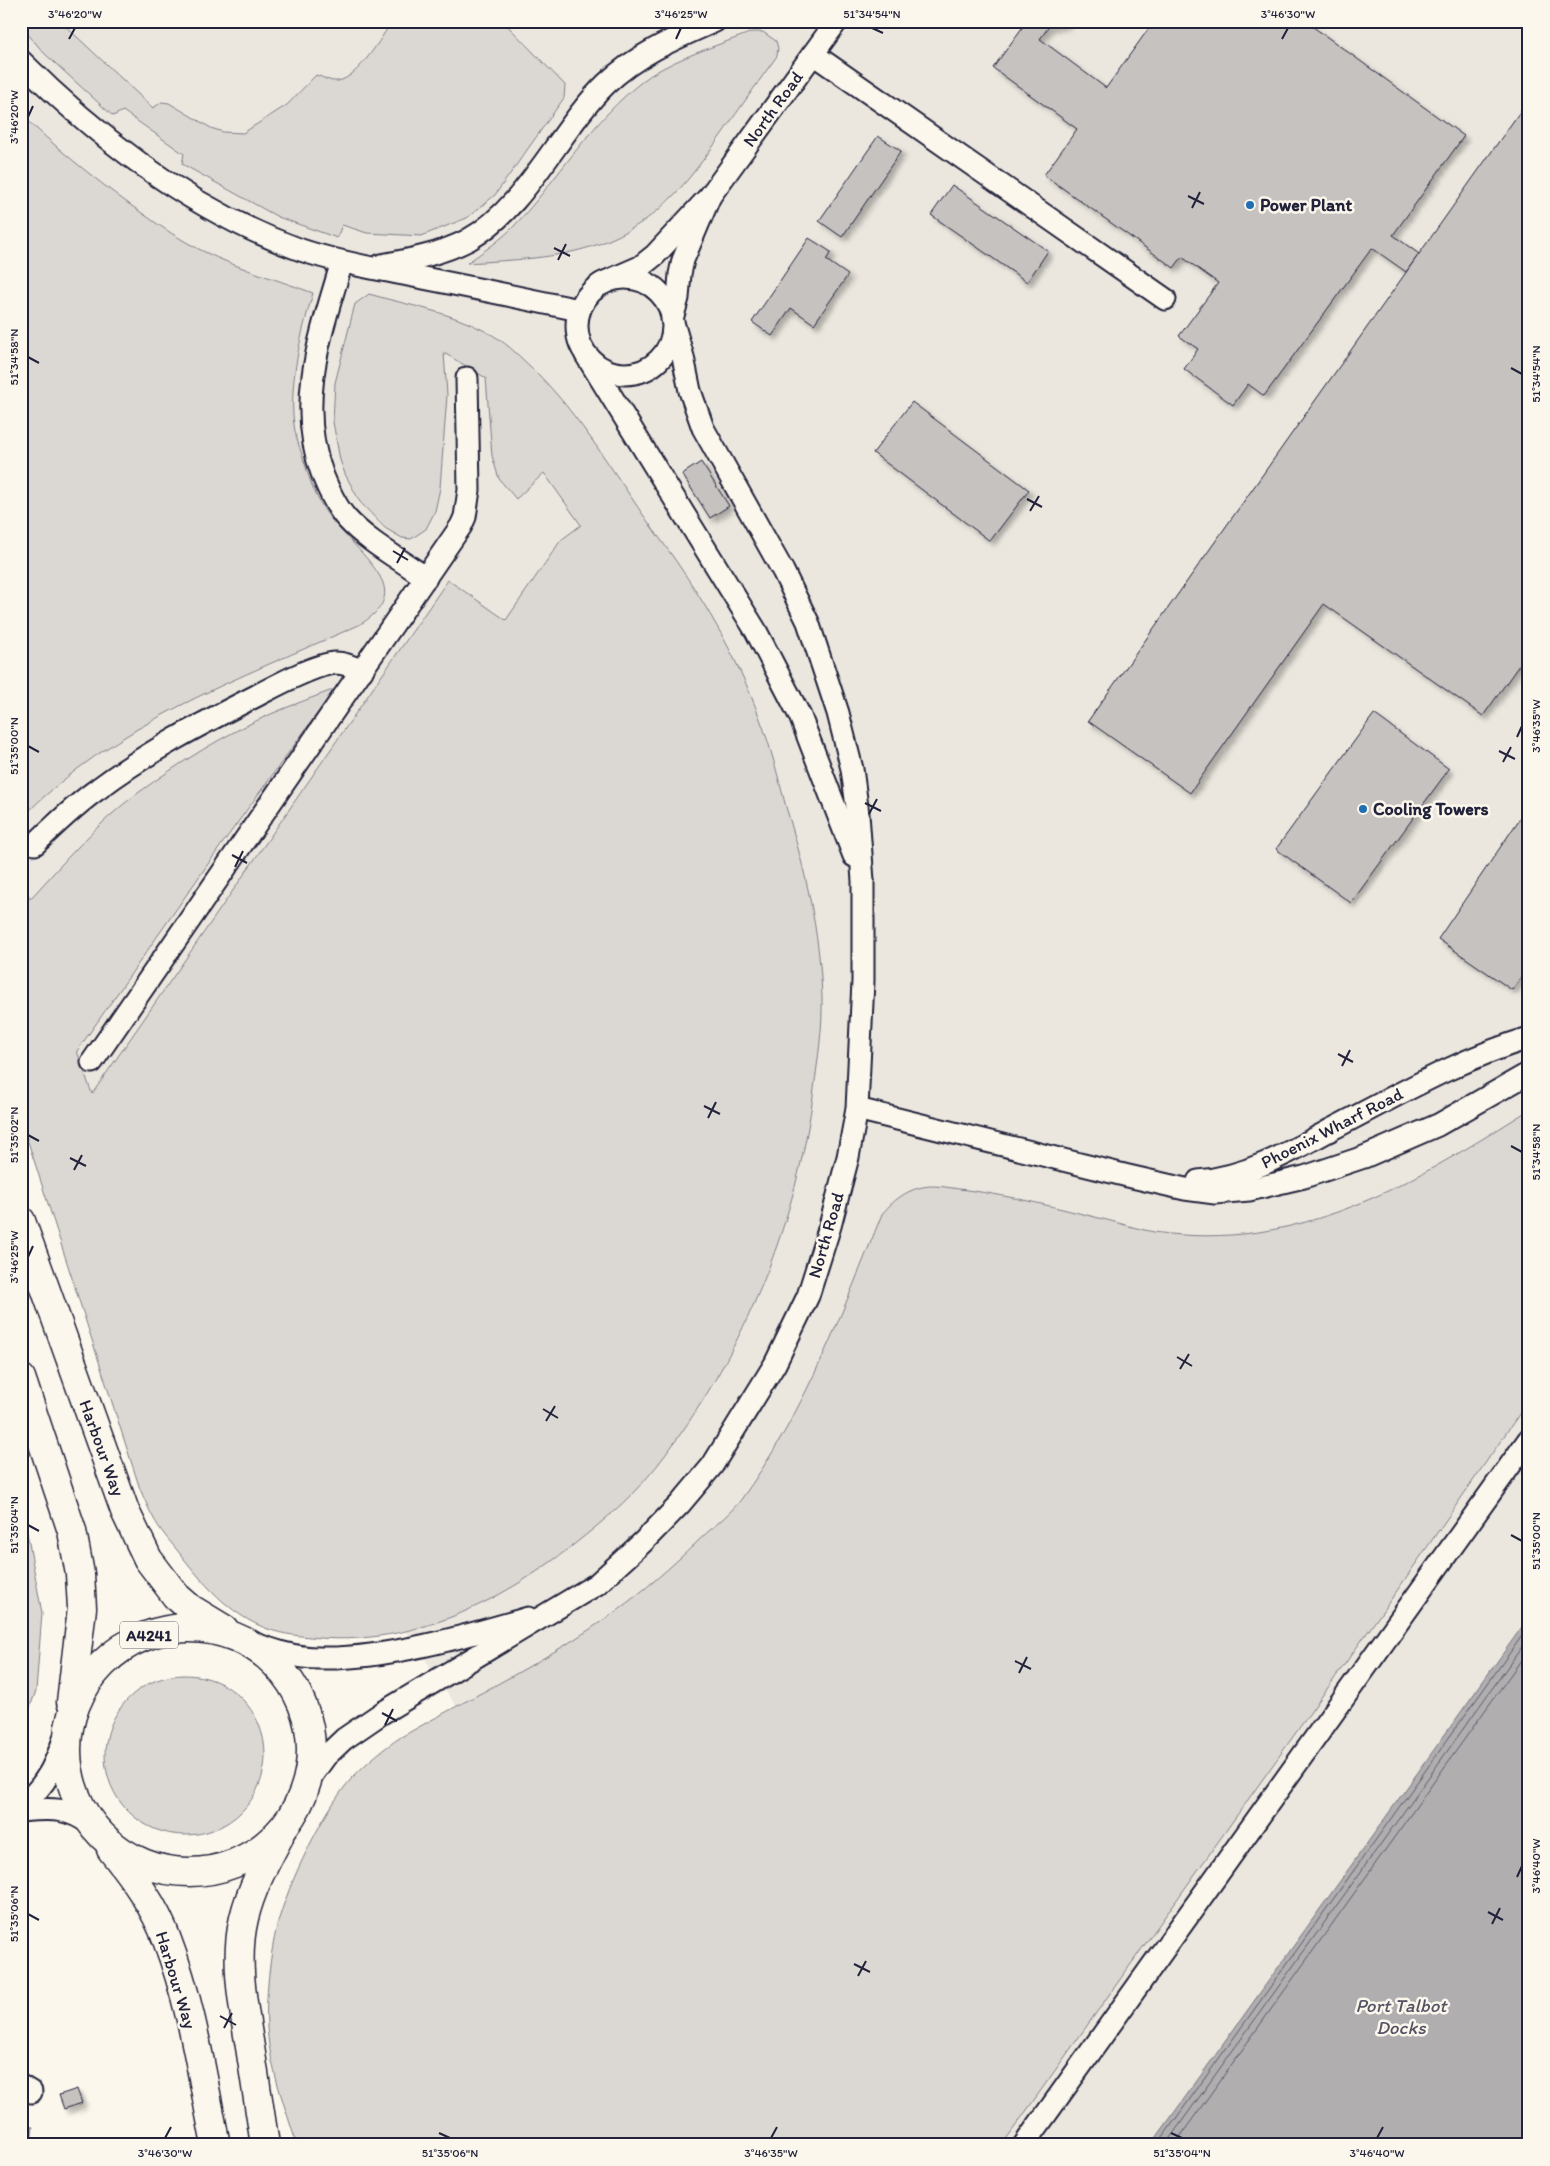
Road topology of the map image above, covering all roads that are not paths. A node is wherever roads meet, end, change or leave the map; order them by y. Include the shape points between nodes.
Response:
1 (714, 21) edge
2 (832, 23) edge
3 (813, 54) junction
4 (21, 61) edge
5 (710, 196) junction
6 (342, 262) junction
7 (371, 267) junction
8 (601, 284) junction
9 (1165, 299) dead end
10 (579, 310) junction
11 (672, 319) junction
12 (586, 355) junction
13 (467, 378) dead end
14 (426, 578) junction
15 (362, 671) junction
16 (35, 844) dead end
17 (863, 882) junction
18 (1529, 1038) edge
19 (92, 1062) dead end
20 (1529, 1073) edge
21 (857, 1110) junction
22 (1128, 1176) junction
23 (21, 1220) edge
24 (21, 1378) edge
25 (1529, 1438) edge
26 (557, 1609) junction
27 (238, 1638) junction
28 (68, 1728) junction
29 (307, 1782) junction
30 (21, 1805) edge
31 (21, 1811) edge
32 (284, 1827) junction
33 (95, 1829) junction
34 (216, 2145) edge
35 (265, 2145) edge
36 (1024, 2145) edge

1 - 7 lane via 646,54 608,83 583,108 507,211 488,227 444,250
2 - 3 lane, North Road
3 - 5 lane, North Road
3 - 9 lane
4 - 6 lane via 94,128 165,181 236,223 302,250
5 - 8 lane via 655,255 640,267
5 - 11 lane via 683,260
6 - 7 lane
6 - 14 lane via 313,371 310,423 318,461 331,496 346,518
7 - 10 lane
8 - 10 lane via 588,294
8 - 11 lane via 617,278 646,284 659,292
10 - 12 lane via 576,324
11 - 12 lane via 667,349 645,370 629,374 613,372 598,366
11 - 17 lane, North Road via 702,428 783,571 808,622 838,713 852,769
12 - 17 lane via 756,631 800,716
13 - 14 lane via 468,506 461,526
14 - 15 lane
15 - 16 lane via 336,663 321,667 283,682 210,720 149,754 98,788
15 - 19 lane
17 - 21 lane, North Road via 863,982
18 - 22 lane, Phoenix Wharf Road via 1494,1048 1444,1071 1277,1158 1231,1176 1175,1182
20 - 22 lane via 1438,1125 1364,1157 1304,1177 1249,1190 1215,1193
21 - 22 lane
21 - 26 lane, North Road via 848,1157 811,1288 775,1364 712,1466 680,1504 597,1584
23 - 27 main road, Harbour Way / A4241 via 125,1511 148,1559 176,1596
24 - 28 main road, A4241 via 72,1531 80,1574 82,1608
25 - 36 lane
26 - 27 lane via 422,1645 359,1656 318,1658 275,1651
26 - 29 lane, North Road via 344,1739 324,1756
27 - 28 main road, A4241 via 209,1629 186,1628 156,1632 128,1644 103,1662 88,1679 77,1699
27 - 29 main road, A4241 via 272,1661 297,1694 311,1741
28 - 30 lane via 48,1780
28 - 33 main road, A4241 via 66,1758 70,1780 81,1808
29 - 32 main road, A4241 via 300,1802
31 - 33 lane via 69,1811
32 - 33 main road, A4241 via 259,1850 229,1865 196,1872 155,1867 124,1853
32 - 35 main road, A4241 via 253,1889 241,1936 240,1972 245,2017
33 - 34 main road, Harbour Way / A4241 via 142,1889 167,1938 187,2001

